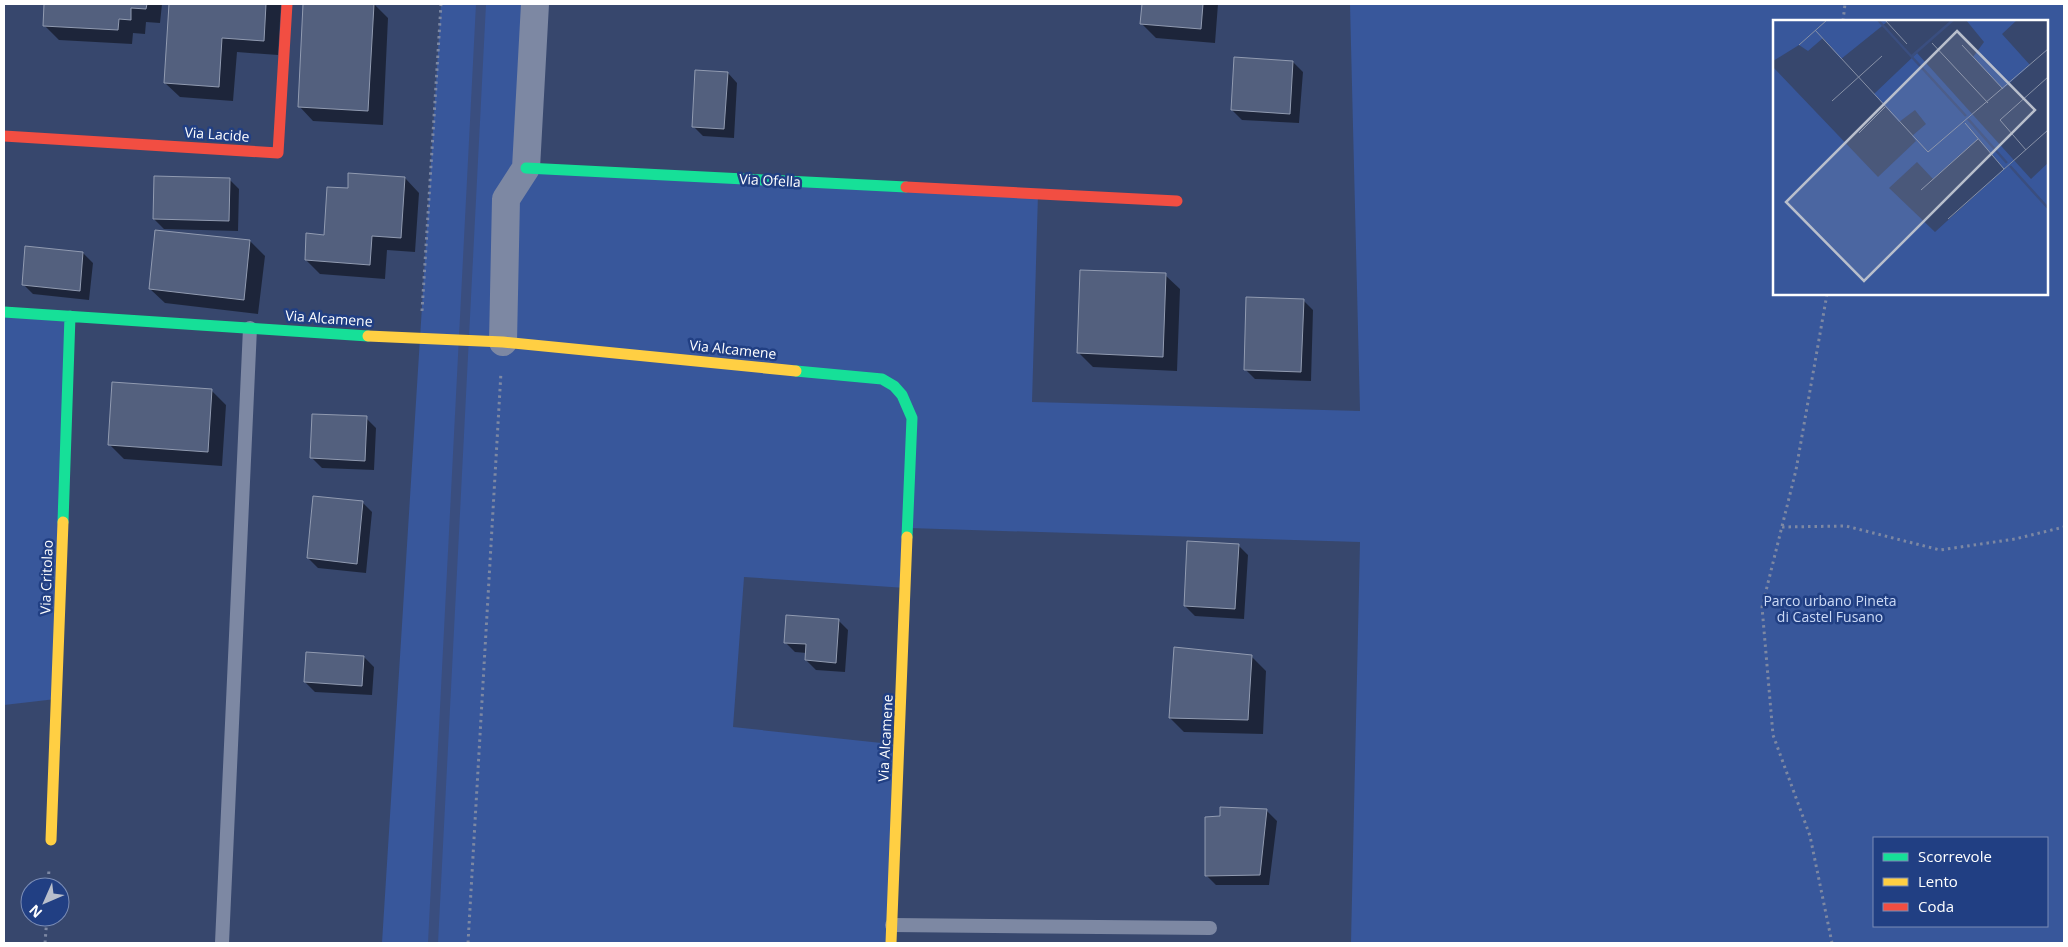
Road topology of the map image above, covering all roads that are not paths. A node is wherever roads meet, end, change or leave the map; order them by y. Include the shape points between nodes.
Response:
1 (287, 4) edge
2 (535, 4) edge
3 (4, 136) edge
4 (526, 168) junction
5 (1177, 201) dead end
6 (4, 312) edge
7 (70, 316) junction
8 (250, 328) junction
9 (503, 342) junction
10 (51, 840) dead end
11 (892, 925) junction
12 (1210, 928) dead end
13 (222, 943) edge
14 (891, 943) edge

1 - 3 street, Via Lacide via 278,153
2 - 4 street
4 - 5 street, Via Ofella
4 - 9 street via 506,199
6 - 7 street, Via Alcamene
7 - 8 street, Via Alcamene
7 - 10 street, Via Critolao
8 - 9 street, Via Alcamene
8 - 13 lane
9 - 11 street, Via Alcamene via 882,379 902,393 912,418
11 - 12 lane
11 - 14 street, Via Alcamene

